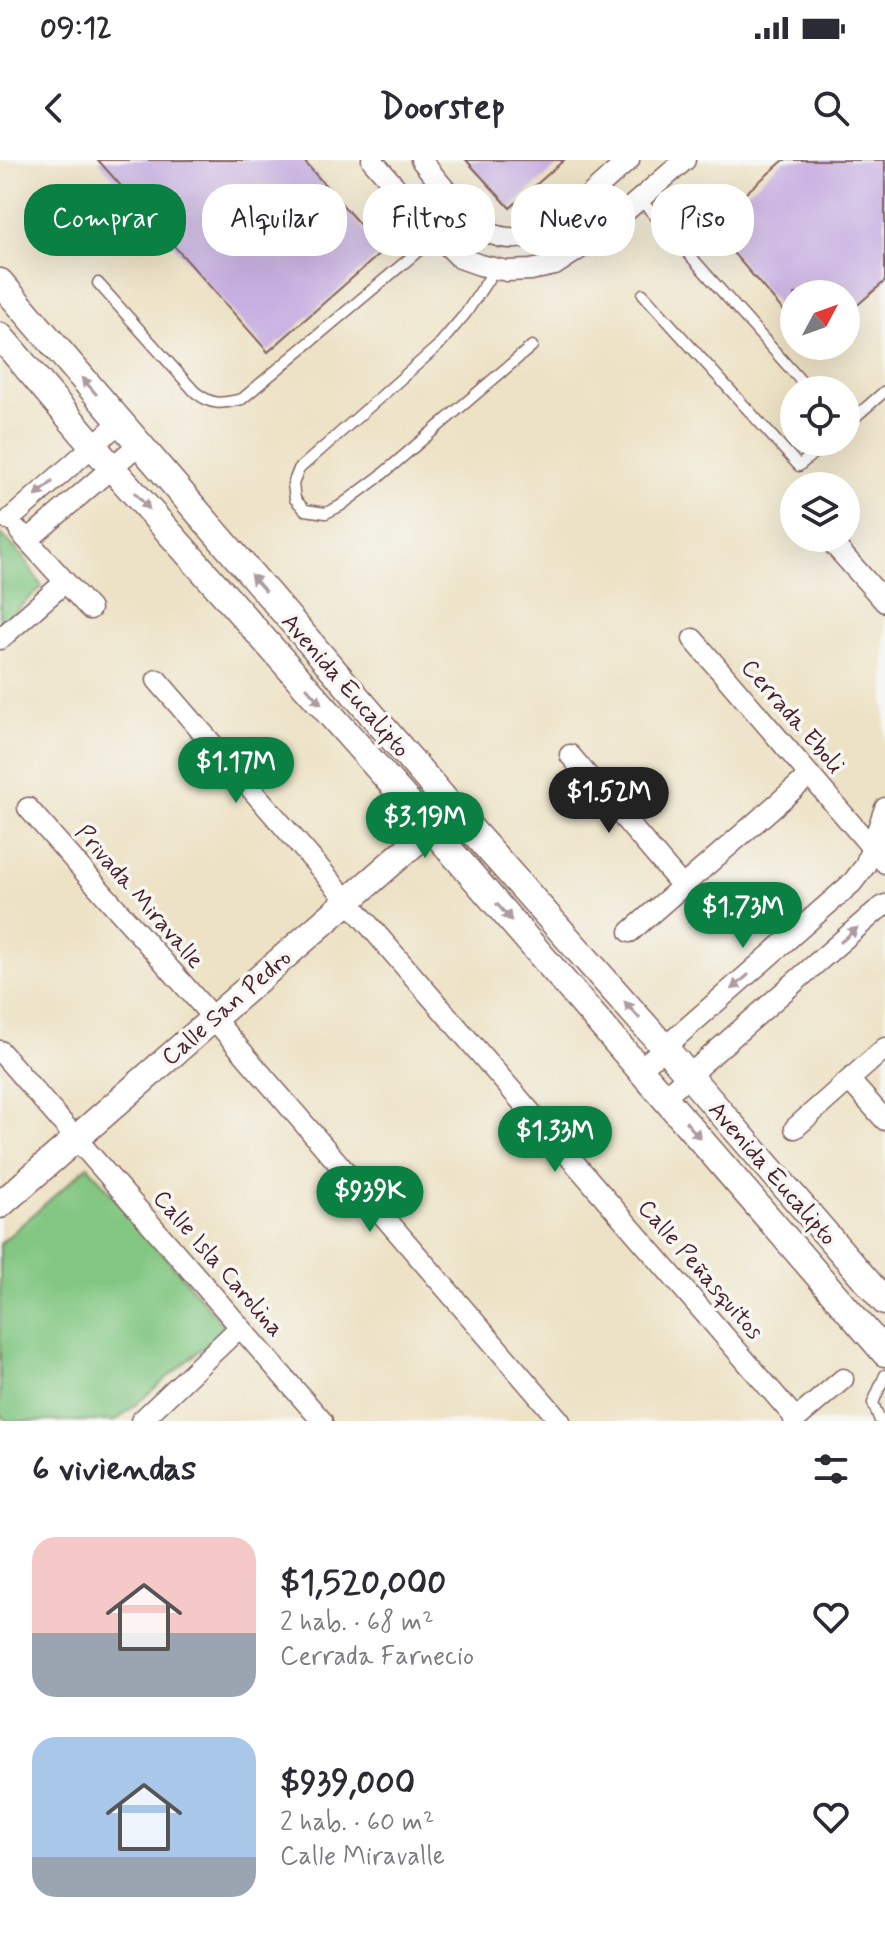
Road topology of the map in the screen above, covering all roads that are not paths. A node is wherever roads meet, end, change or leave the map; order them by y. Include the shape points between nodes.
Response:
1 (372, 160) edge
2 (421, 160) edge
3 (629, 160) edge
4 (685, 160) edge
5 (393, 184) edge
6 (442, 184) edge
7 (640, 199) junction
8 (495, 234) edge
9 (412, 256) edge
10 (458, 256) edge
11 (495, 269) junction
12 (0, 282) edge
13 (98, 283) dead end
14 (643, 294) dead end
15 (0, 336) edge
16 (532, 346) dead end
17 (797, 376) edge
18 (885, 391) edge
19 (860, 413) edge
20 (120, 422) junction
21 (94, 445) junction
22 (138, 445) junction
23 (780, 445) edge
24 (790, 456) edge
25 (810, 456) edge
26 (112, 468) junction
27 (4, 516) edge
28 (28, 540) junction
29 (840, 552) edge
30 (65, 582) junction
31 (885, 602) edge
32 (90, 609) dead end
33 (0, 639) edge
34 (693, 639) dead end
35 (157, 680) dead end
36 (570, 755) dead end
37 (810, 775) junction
38 (28, 808) dead end
39 (885, 808) edge
40 (453, 809) junction
41 (431, 828) junction
42 (878, 855) edge
43 (682, 886) junction
44 (347, 900) junction
45 (885, 905) edge
46 (630, 932) dead end
47 (713, 1006) junction
48 (213, 1018) junction
49 (737, 1033) junction
50 (665, 1048) junction
51 (885, 1048) edge
52 (0, 1051) edge
53 (640, 1069) junction
54 (688, 1076) junction
55 (849, 1080) junction
56 (664, 1097) junction
57 (885, 1120) edge
58 (795, 1128) dead end
59 (77, 1139) junction
60 (0, 1205) edge
61 (885, 1302) edge
62 (240, 1327) junction
63 (885, 1353) edge
64 (885, 1375) edge
65 (843, 1379) dead end
66 (795, 1420) edge
67 (141, 1421) edge
68 (322, 1421) edge
69 (560, 1421) edge
70 (880, 1421) edge

1 - 5 street
2 - 6 street
3 - 8 street via 538,232 514,238
4 - 7 street
7 - 11 street via 555,265
7 - 17 lane
9 - 13 lane via 242,399 221,404 195,392
10 - 11 street
11 - 16 lane via 438,346 299,469 295,499 305,510 326,513 340,506
20 -> 12 street, Avenida Eucalipto
14 - 23 lane
15 - 21 street, Avenida Eucalipto
18 - 19 lane
20 - 21 street
20 - 22 street, Avenida Eucalipto
21 - 26 street, Avenida Eucalipto
21 -> 27 street
22 - 26 street
40 -> 22 street, Avenida Eucalipto
24 - 25 lane via 799,466
26 - 28 street
26 -> 41 street, Avenida Eucalipto
27 - 28 street
28 - 30 street
29 - 31 street
30 - 32 street
30 - 33 street
34 - 37 street, Cerrada Eboli
35 - 44 street, Calle Peñasquitos
36 - 43 street
37 - 42 street, Cerrada Eboli
37 - 43 street
38 - 48 street, Privada Miravalle
39 - 42 street
40 - 41 street, Calle San Pedro
50 -> 40 street, Avenida Eucalipto
41 - 44 street, Calle San Pedro
41 -> 53 street, Avenida Eucalipto
42 -> 47 street
43 - 46 street
44 - 48 street, Calle San Pedro
44 - 66 street, Calle Peñasquitos
49 -> 45 street
47 - 49 street
47 - 50 street
48 - 59 street, Calle San Pedro
48 - 69 street, Privada Miravalle
49 - 54 street
50 - 53 street
50 - 54 street, Avenida Eucalipto
51 - 55 street
52 - 59 street, Calle Isla Carolina
53 - 56 street, Avenida Eucalipto
54 - 56 street
54 - 61 street, Avenida Eucalipto
55 - 57 street
55 - 58 street
56 -> 63 street, Avenida Eucalipto
59 - 60 street, Calle San Pedro
59 - 62 street, Calle Isla Carolina
62 - 67 street
62 - 68 street, Calle Isla Carolina
64 - 70 lane via 873,1403
65 - 66 street

